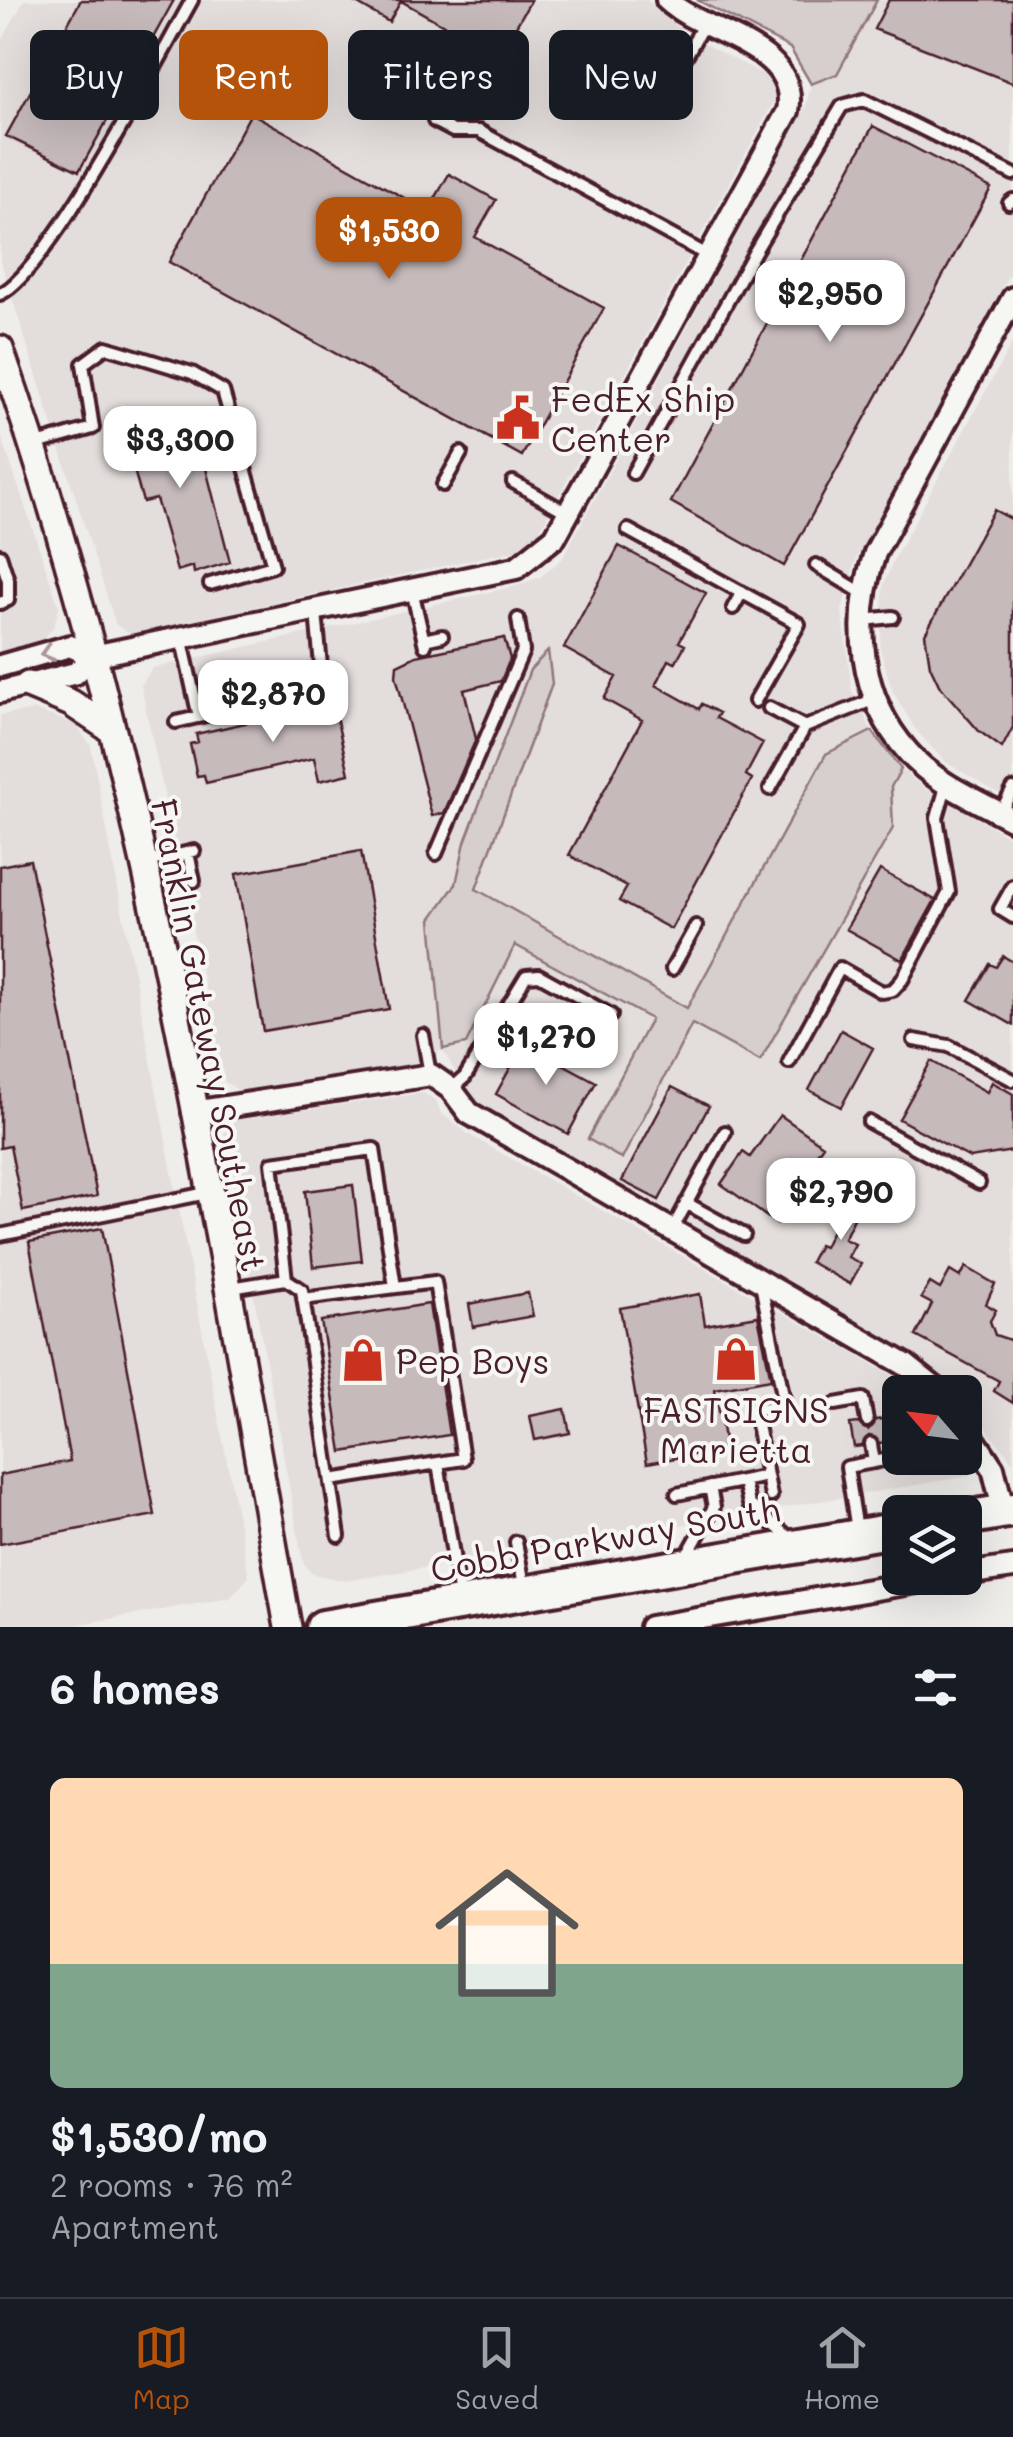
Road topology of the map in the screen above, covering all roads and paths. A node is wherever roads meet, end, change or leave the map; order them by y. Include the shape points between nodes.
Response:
1 (192, 0) edge
2 (667, 0) edge
3 (704, 23) junction
4 (693, 43) edge
5 (434, 121) dead end
6 (1013, 174) edge
7 (709, 256) junction
8 (0, 294) edge
9 (1013, 298) edge
10 (0, 349) edge
11 (32, 445) junction
12 (460, 453) dead end
13 (633, 474) dead end
14 (513, 482) dead end
15 (443, 485) dead end
16 (569, 514) junction
17 (628, 530) dead end
18 (0, 555) edge
19 (816, 565) dead end
20 (210, 584) dead end
21 (412, 590) junction
22 (742, 592) junction
23 (864, 594) junction
24 (0, 603) edge
25 (732, 608) dead end
26 (316, 612) junction
27 (893, 617) dead end
28 (518, 620) dead end
29 (862, 620) junction
30 (442, 636) dead end
31 (182, 641) junction
32 (93, 656) junction
33 (0, 666) edge
34 (28, 684) junction
35 (0, 692) edge
36 (876, 699) junction
37 (754, 700) dead end
38 (769, 708) dead end
39 (199, 717) junction
40 (176, 722) dead end
41 (804, 727) junction
42 (110, 730) junction
43 (947, 782) junction
44 (770, 789) dead end
45 (1013, 789) edge
46 (1006, 816) edge
47 (436, 854) dead end
48 (141, 864) junction
49 (194, 881) dead end
50 (1013, 886) edge
51 (1013, 917) edge
52 (696, 926) dead end
53 (672, 969) dead end
54 (611, 1015) dead end
55 (423, 1035) dead end
56 (914, 1040) dead end
57 (789, 1062) dead end
58 (430, 1075) junction
59 (1013, 1080) edge
60 (451, 1089) junction
61 (193, 1112) junction
62 (869, 1122) dead end
63 (726, 1132) dead end
64 (980, 1183) dead end
65 (207, 1193) junction
66 (686, 1203) junction
67 (670, 1232) junction
68 (0, 1235) edge
69 (744, 1235) dead end
70 (286, 1279) junction
71 (761, 1284) junction
72 (394, 1287) junction
73 (225, 1288) junction
74 (304, 1300) junction
75 (919, 1375) edge
76 (835, 1404) dead end
77 (867, 1421) dead end
78 (871, 1444) dead end
79 (982, 1452) edge
80 (882, 1460) edge
81 (874, 1462) junction
82 (438, 1463) junction
83 (768, 1476) junction
84 (331, 1480) junction
85 (744, 1481) junction
86 (710, 1487) junction
87 (676, 1494) dead end
88 (772, 1496) dead end
89 (1008, 1511) edge
90 (982, 1515) edge
91 (882, 1532) edge
92 (339, 1536) dead end
93 (858, 1536) junction
94 (516, 1542) dead end
95 (799, 1546) junction
96 (681, 1566) junction
97 (1013, 1567) edge
98 (982, 1572) edge
99 (882, 1588) edge
100 (526, 1593) junction
101 (461, 1603) junction
102 (288, 1627) edge
103 (323, 1627) edge
104 (650, 1627) edge

1 - 8 lane via 88,183 24,276
2 - 3 street
3 - 4 lane
3 - 7 street via 768,58 790,96
5 - 7 lane via 453,131 479,132
6 - 13 lane via 864,100 842,106
7 - 16 street
9 - 23 street via 889,526
10 - 11 street, Franklin Gateway Southeast
11 - 20 lane via 93,428 84,364 106,347 192,373 224,391 273,566
11 - 32 street, Franklin Gateway Southeast
12 - 15 lane
14 - 16 lane
16 - 21 street via 542,551 516,568
17 - 22 lane
18 - 24 lane via 8,580 8,600
19 - 23 lane
21 - 26 street
21 - 30 lane via 425,643
22 - 25 lane
22 - 37 lane via 799,624
23 - 29 street
26 - 31 street
26 - 39 lane via 324,688
27 - 29 lane
28 - 47 lane via 523,651
29 - 36 street
31 - 32 street
31 - 39 lane
32 -> 33 street via 70,646
32 - 34 street via 76,672
32 - 42 street, Franklin Gateway Southeast
34 - 35 street
34 - 42 street
36 - 41 lane
36 - 43 street via 909,754
38 - 41 lane
39 - 40 lane
41 - 44 lane
42 - 48 street, Franklin Gateway Southeast
43 - 46 street
43 - 57 lane via 937,818 949,892 902,980 882,992 840,968
45 - 46 lane
48 - 49 lane via 191,852
48 - 61 street, Franklin Gateway Southeast
50 - 51 lane via 1000,909
52 - 53 lane
54 - 60 lane via 539,975 526,976 465,1077
55 - 58 lane
56 - 59 lane via 950,1046
58 - 60 street
58 - 61 street
60 - 67 street via 469,1113
61 - 65 street, Franklin Gateway Southeast
62 - 64 lane
63 - 66 lane
65 - 68 lane
65 - 73 street, Franklin Gateway Southeast
66 - 67 lane
66 - 69 lane
67 - 71 street
70 - 72 lane via 272,1163 374,1149
70 - 73 lane
70 - 74 lane via 298,1284
71 - 75 street
71 - 83 lane via 786,1405 754,1410
72 - 74 lane
72 - 82 lane via 435,1282 463,1459
73 - 102 street, Franklin Gateway Southeast
74 - 84 lane
76 - 77 lane via 863,1399
78 - 81 lane
79 - 89 street
80 - 81 lane
81 - 93 lane via 846,1467
82 - 84 lane
82 - 101 lane
83 - 85 lane
83 - 88 lane
84 - 92 lane
85 - 86 lane
85 - 95 lane via 749,1504
86 - 87 lane
86 - 96 lane via 714,1507
89 - 90 main road
91 - 93 main road, Cobb Parkway South
93 - 95 main road, Cobb Parkway South
94 - 100 lane
95 - 96 main road, Cobb Parkway South
96 - 100 main road, Cobb Parkway South
97 - 98 street
99 - 104 street
100 - 101 main road, Cobb Parkway South
101 - 103 main road, Cobb Parkway South

